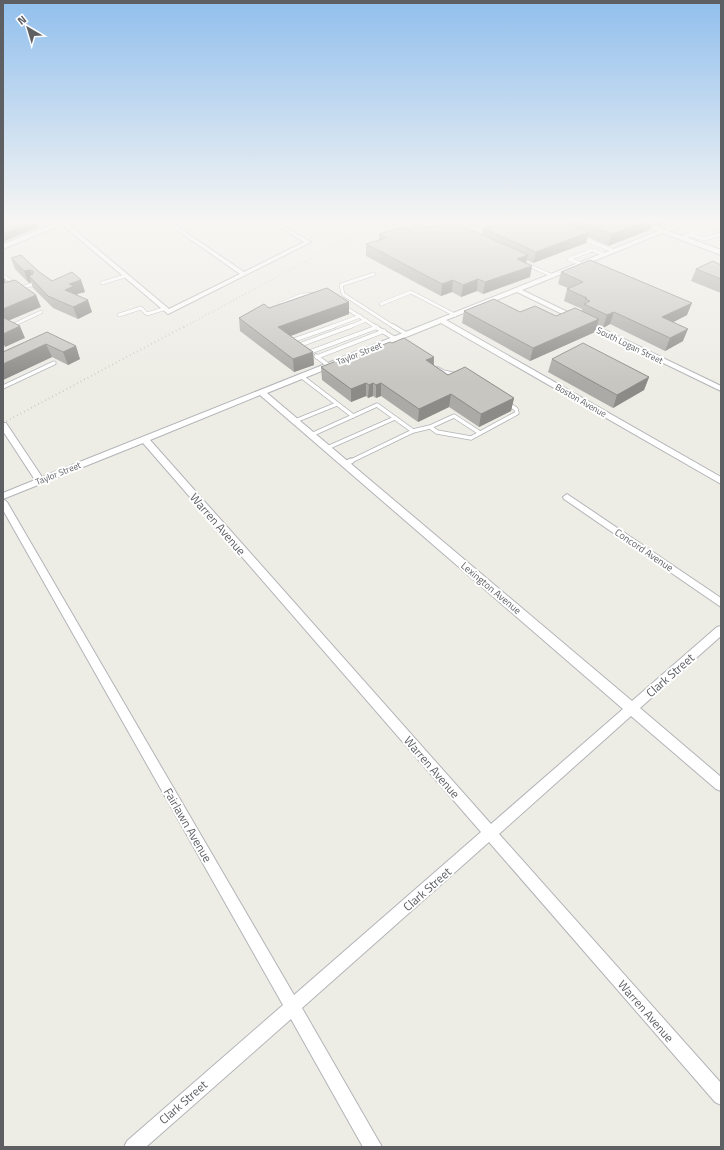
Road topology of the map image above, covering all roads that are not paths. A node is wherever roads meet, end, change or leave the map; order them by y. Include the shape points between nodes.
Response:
1 (243, 275) edge
2 (372, 275) edge
3 (550, 275) edge
4 (556, 275) edge
5 (3, 276) edge
6 (125, 276) joint
7 (553, 276) junction
8 (102, 283) dead end
9 (35, 284) edge
10 (3, 287) edge
11 (16, 289) edge
12 (518, 290) junction
13 (320, 294) edge
14 (338, 303) edge
15 (380, 304) dead end
16 (272, 308) edge
17 (165, 310) junction
18 (40, 312) dead end
19 (119, 315) dead end
20 (455, 315) junction
21 (360, 316) junction
22 (366, 320) junction
23 (441, 320) junction
24 (377, 327) junction
25 (3, 329) edge
26 (384, 331) junction
27 (406, 334) junction
28 (397, 340) junction
29 (300, 345) junction
30 (310, 352) junction
31 (317, 357) junction
32 (54, 363) dead end
33 (328, 365) junction
34 (436, 368) edge
35 (301, 376) junction
36 (464, 376) edge
37 (3, 387) edge
38 (721, 389) edge
39 (261, 392) junction
40 (503, 401) edge
41 (336, 404) junction
42 (353, 416) junction
43 (395, 418) junction
44 (295, 421) junction
45 (3, 425) edge
46 (430, 427) junction
47 (413, 431) junction
48 (480, 433) junction
49 (311, 435) junction
50 (144, 439) junction
51 (327, 448) junction
52 (345, 464) junction
53 (40, 481) junction
54 (721, 481) edge
55 (3, 496) edge
56 (567, 497) dead end
57 (3, 502) edge
58 (721, 603) edge
59 (721, 630) edge
60 (632, 709) junction
61 (721, 785) edge
62 (490, 833) junction
63 (292, 1007) junction
64 (721, 1096) edge
65 (133, 1147) edge
66 (373, 1147) edge

1 - 17 street
2 - 27 lane via 341,285 343,294
3 - 7 lane
4 - 7 street, Taylor Street
5 - 10 lane via 12,284
6 - 8 lane
6 - 17 street
7 - 12 street, Taylor Street
9 - 11 lane
12 - 20 street, Taylor Street
12 - 38 street, South Logan Street
13 - 16 lane via 300,296
14 - 21 lane
15 - 20 lane via 411,292
17 - 19 lane via 147,314 141,308
18 - 25 lane
20 - 23 street, Taylor Street
21 - 22 lane
21 - 29 lane via 294,340
22 - 24 lane
22 - 29 lane
23 - 27 street, Taylor Street
23 - 54 street, Boston Avenue
24 - 26 lane
24 - 30 lane
26 - 28 lane
26 - 31 lane
27 - 28 street, Taylor Street
28 - 33 street, Taylor Street
29 - 30 lane
30 - 31 lane
31 - 33 lane
32 - 37 lane
33 - 35 street, Taylor Street
34 - 36 lane
35 - 39 street, Taylor Street
35 - 41 lane
39 - 44 street, Lexington Avenue
39 - 50 street, Taylor Street
40 - 48 lane via 516,409 517,413
41 - 42 lane
41 - 44 lane
42 - 43 lane via 377,405
42 - 49 lane
43 - 47 lane
43 - 51 lane
44 - 49 street, Lexington Avenue
45 - 53 street
46 - 47 lane
46 - 48 lane via 437,432 471,438
46 - 48 lane via 454,416
47 - 52 lane
49 - 51 street, Lexington Avenue
50 - 53 street, Taylor Street
50 - 62 street, Warren Avenue
51 - 52 street, Lexington Avenue
52 - 60 street, Lexington Avenue
53 - 55 street, Taylor Street
56 - 58 street, Concord Avenue
57 - 63 street, Fairlawn Avenue
59 - 60 street, Clark Street
60 - 61 street, Lexington Avenue
60 - 62 street, Clark Street
62 - 63 street, Clark Street
62 - 64 street, Warren Avenue
63 - 65 street, Clark Street
63 - 66 street, Fairlawn Avenue

